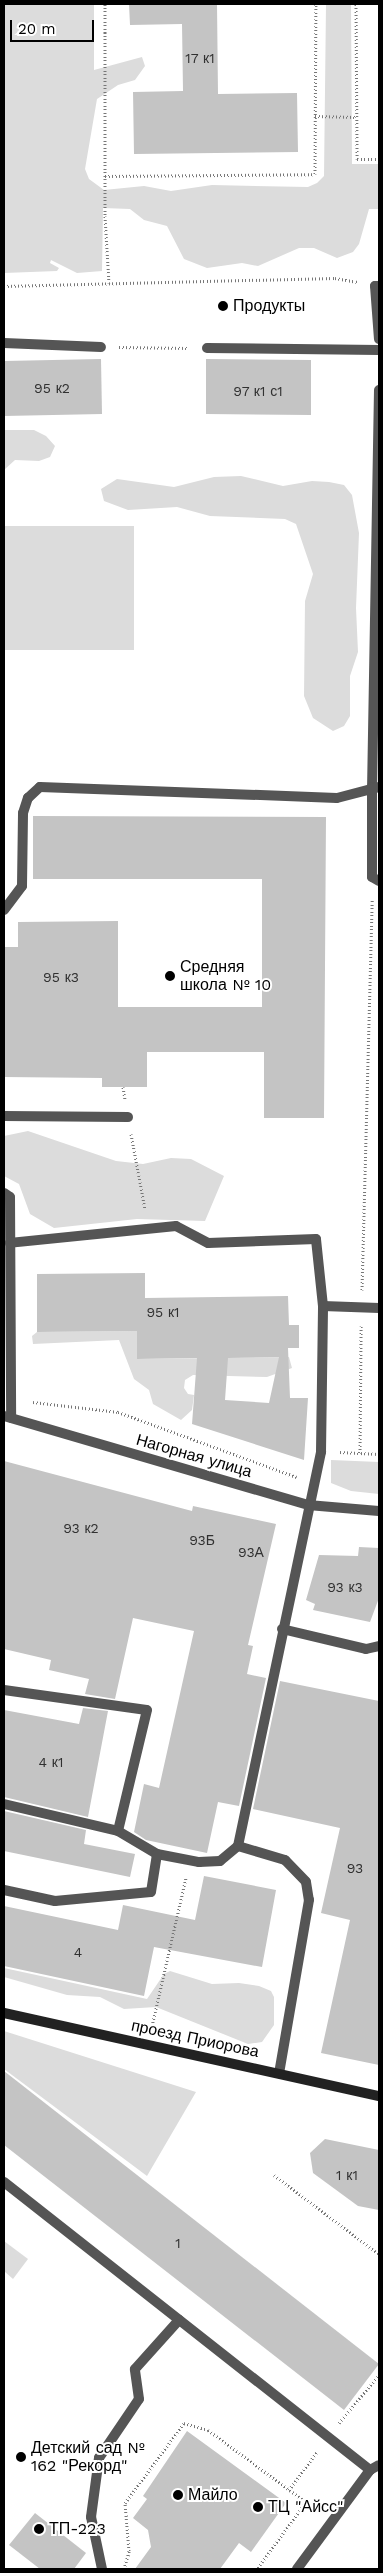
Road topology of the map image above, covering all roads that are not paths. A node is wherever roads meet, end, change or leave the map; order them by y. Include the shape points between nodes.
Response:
1 (377, 286) edge
2 (379, 339) edge
3 (4, 343) edge
4 (101, 347) road end
5 (207, 348) road end
6 (379, 350) edge
7 (379, 390) edge
8 (376, 787) edge
9 (376, 879) edge
10 (4, 910) edge
11 (4, 1116) edge
12 (128, 1117) road end
13 (4, 1193) edge
14 (10, 1242) junction
15 (323, 1306) junction
16 (379, 1308) edge
17 (7, 1315) edge
18 (7, 1417) edge
19 (308, 1505) junction
20 (379, 1511) edge
21 (282, 1629) junction
22 (379, 1646) edge
23 (4, 1690) edge
24 (4, 1804) edge
25 (118, 1831) junction
26 (238, 1846) junction
27 (157, 1854) junction
28 (4, 1890) edge
29 (4, 2013) edge
30 (279, 2073) junction
31 (379, 2096) edge
32 (4, 2182) edge
33 (179, 2320) junction
34 (375, 2467) edge
35 (102, 2569) edge
36 (297, 2569) edge

1 - 2 street
3 - 4 street
5 - 6 street
7 - 8 street
8 - 9 street
8 - 10 street via 337,798 40,787 28,798 23,813 22,886
11 - 12 street
13 - 14 street via 10,1197
14 - 15 street via 176,1226 208,1243 316,1239
14 - 17 street
15 - 16 street
15 - 19 street via 321,1452
17 - 18 street via 11,1399
18 - 19 street, Нагорная улица
19 - 20 street, Нагорная улица
19 - 21 street
21 - 22 street via 366,1649
21 - 26 street
23 - 25 street via 148,1710
24 - 25 street
25 - 27 street
26 - 27 street via 220,1861
26 - 30 street via 285,1860 306,1882 309,1900
27 - 28 street via 151,1892 55,1901
29 - 30 street, проезд Приорова
30 - 31 street, проезд Приорова
32 - 33 street
33 - 34 street via 328,2436
33 - 35 street via 134,2369 138,2398 99,2458 91,2517
34 - 36 street

